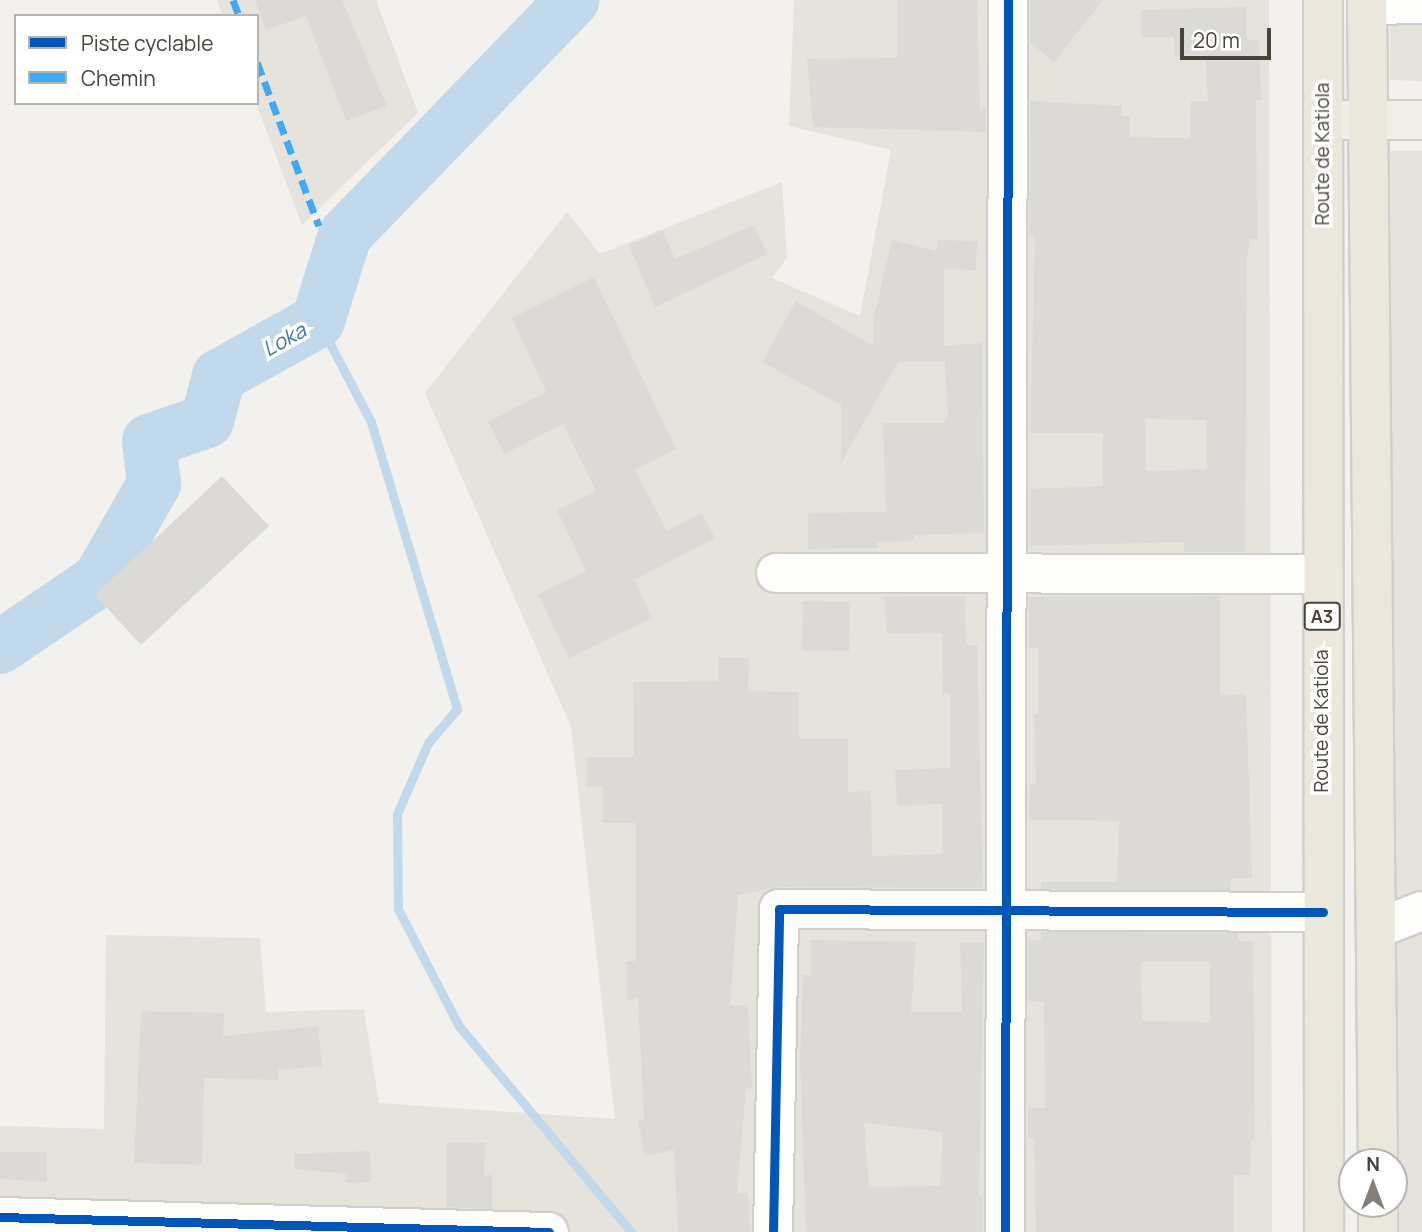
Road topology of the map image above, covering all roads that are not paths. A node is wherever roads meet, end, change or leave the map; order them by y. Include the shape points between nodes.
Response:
1 (1008, 0) edge
2 (1324, 0) edge
3 (1367, 3) edge
4 (1422, 4) edge
5 (1323, 120) junction
6 (1366, 120) junction
7 (1422, 120) edge
8 (776, 573) dead end
9 (1007, 573) junction
10 (1321, 574) junction
11 (1006, 911) junction
12 (1422, 911) edge
13 (1323, 912) junction
14 (1378, 928) junction
15 (1378, 1148) edge
16 (0, 1217) edge
17 (293, 1229) edge
18 (549, 1232) edge
19 (773, 1232) edge
20 (1005, 1232) edge
21 (1324, 1232) edge

1 - 9 street
2 - 5 highway, Route de Katiola / A3
3 - 4 street
3 - 6 highway
5 - 6 main road
5 - 10 highway, Route de Katiola / A3
6 - 7 main road
6 - 14 highway
8 - 9 street
9 - 10 street
9 - 11 street
10 - 13 highway, Route de Katiola / A3
11 - 13 street
11 - 19 street via 776,912
11 - 20 street
12 - 14 street
13 - 21 highway, Route de Katiola / A3
14 - 15 highway
16 - 17 street
17 - 18 street

